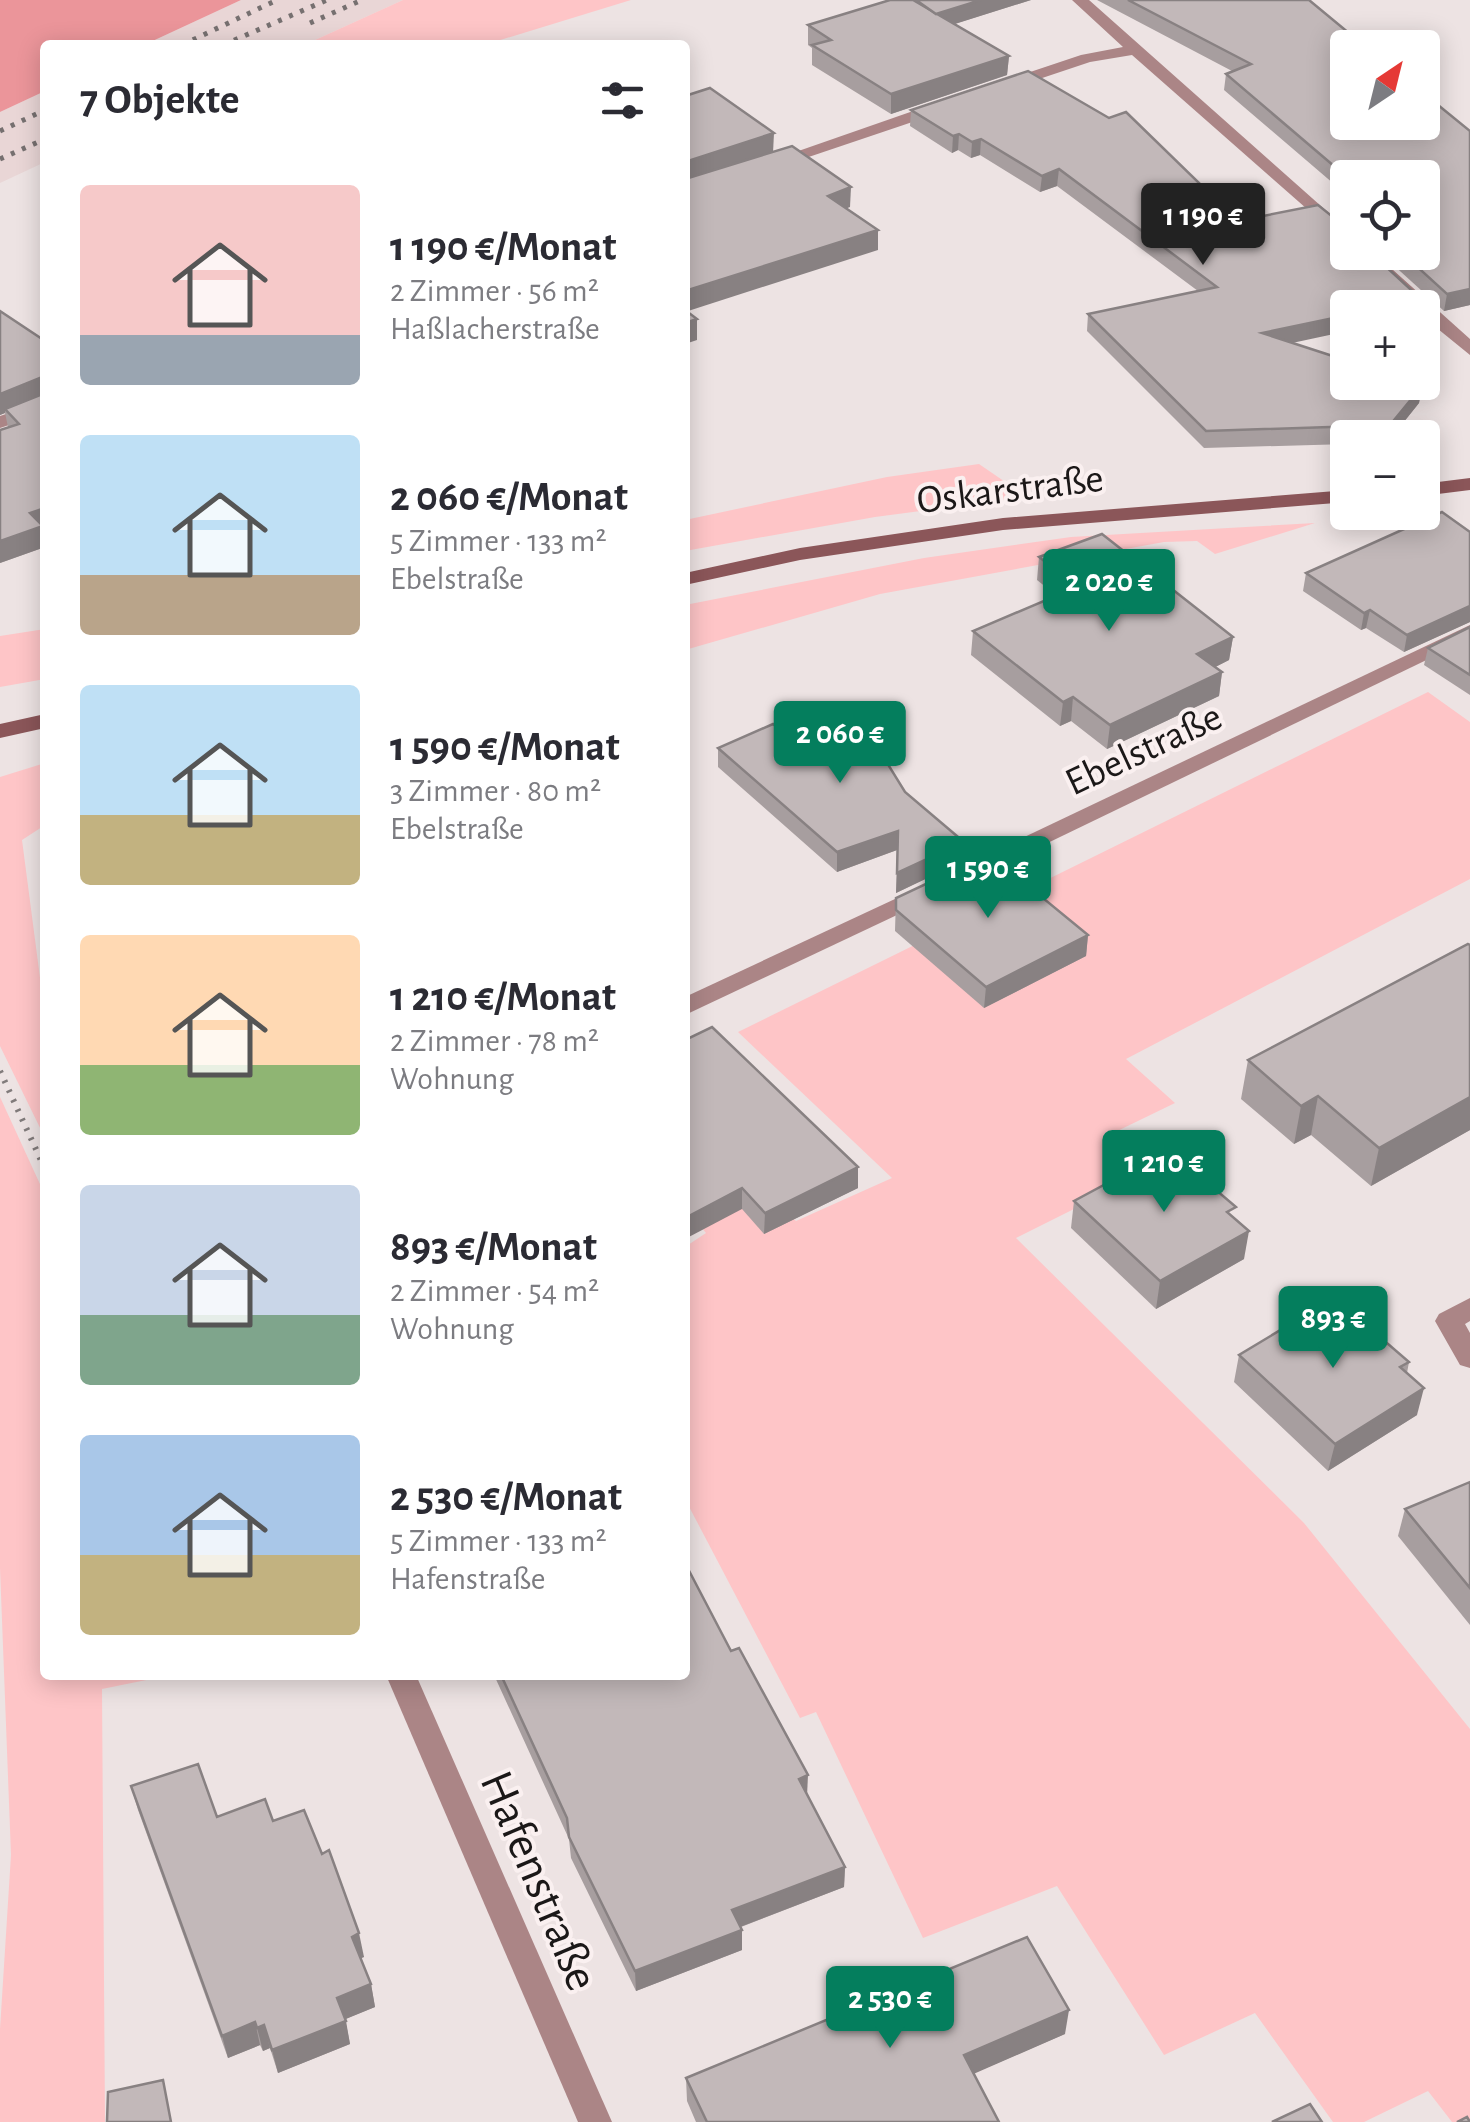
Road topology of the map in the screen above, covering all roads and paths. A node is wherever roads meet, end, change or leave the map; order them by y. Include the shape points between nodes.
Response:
1 (1080, 0) edge
2 (1136, 50) junction
3 (996, 88) edge
4 (959, 100) edge
5 (758, 168) edge
6 (1330, 224) edge
7 (1382, 270) edge
8 (1470, 349) edge
9 (40, 409) edge
10 (0, 422) edge
11 (1470, 484) edge
12 (1440, 488) edge
13 (1330, 497) edge
14 (690, 578) edge
15 (1470, 631) edge
16 (40, 721) edge
17 (0, 731) edge
18 (690, 1005) edge
19 (0, 1071) edge
20 (40, 1158) edge
21 (1470, 1308) edge
22 (1470, 1357) edge
23 (403, 1680) edge
24 (595, 2122) edge

1 - 2 street
2 - 3 street via 1087,58
2 - 6 street
4 - 5 street
7 - 8 street
9 - 10 street
11 - 12 street
13 - 14 street, Oskarstraße via 1003,524
15 - 18 street, Ebelstraße
16 - 17 street
19 - 20 path
21 - 22 street via 1449,1321
23 - 24 street, Hafenstraße

